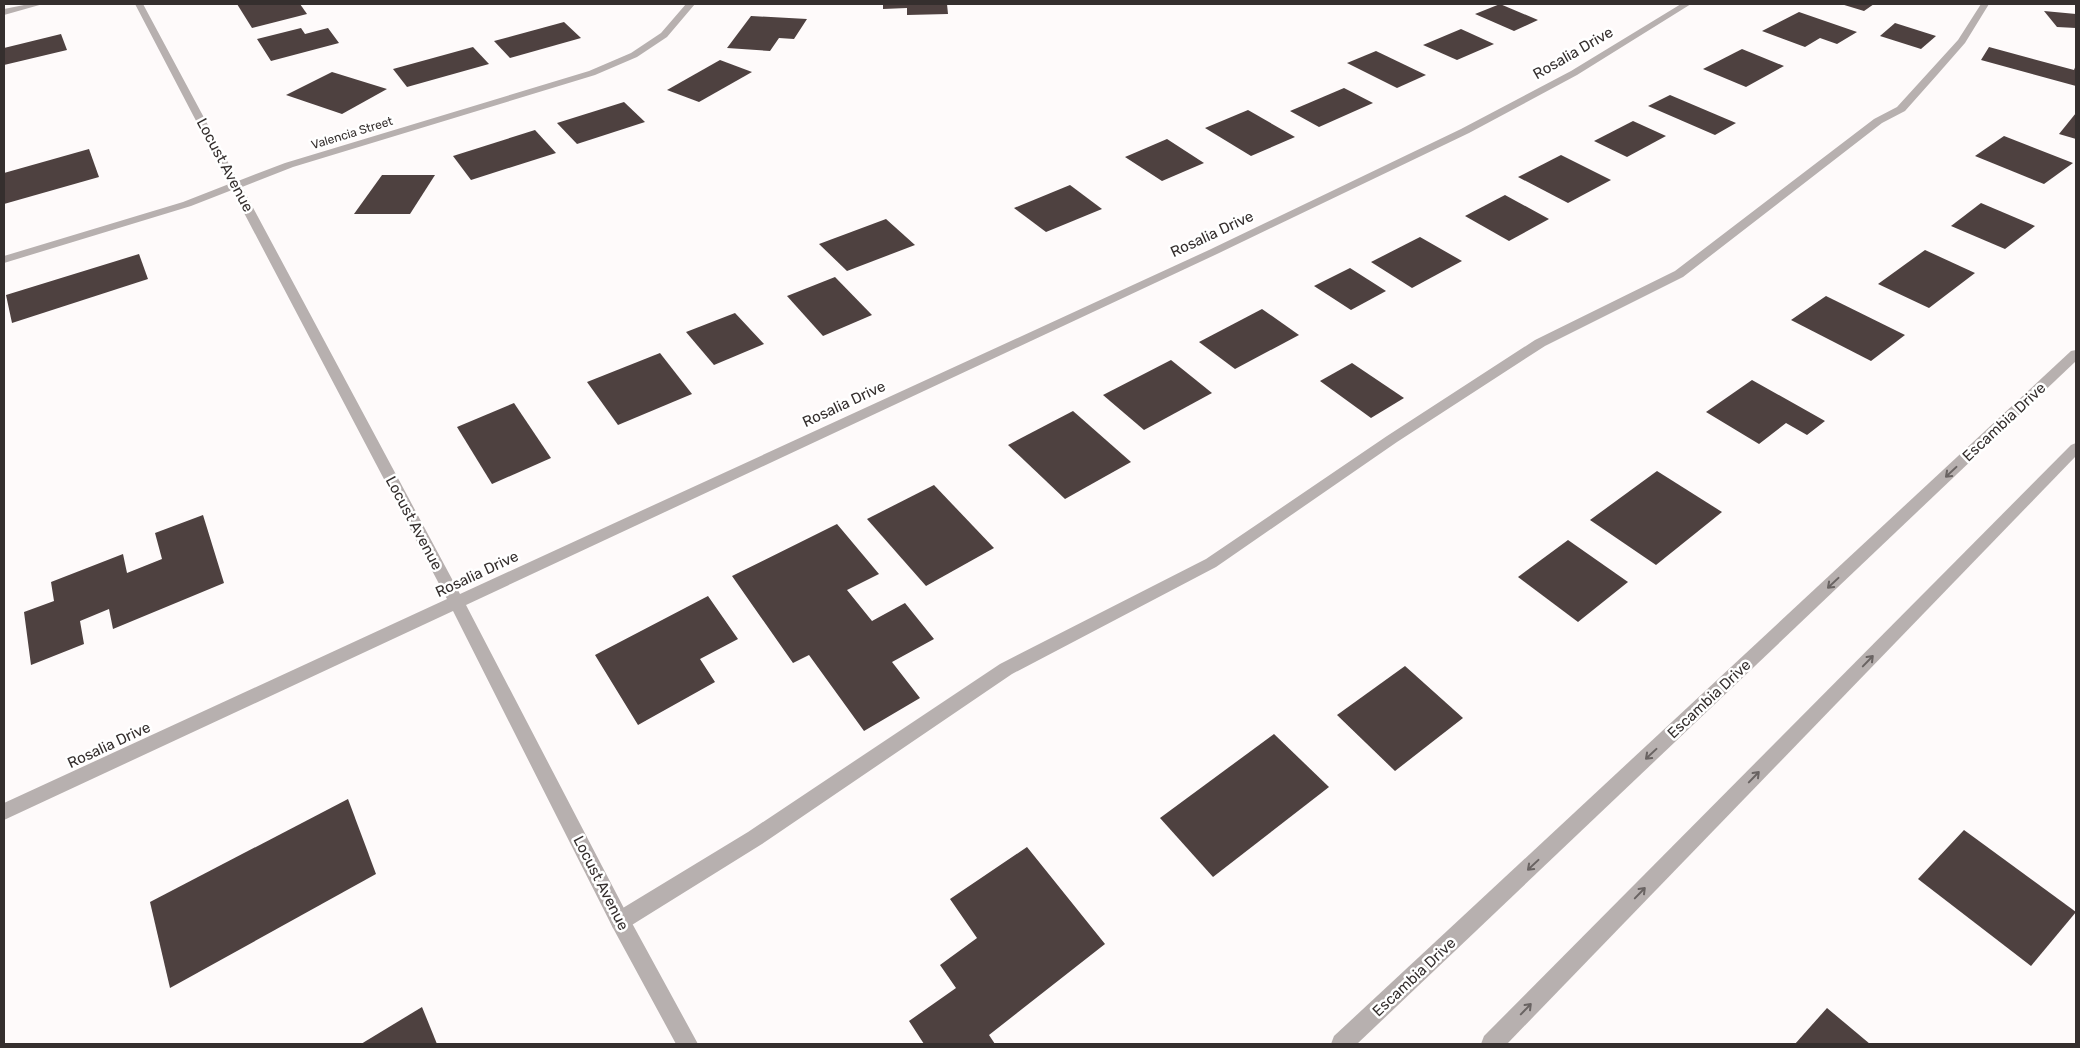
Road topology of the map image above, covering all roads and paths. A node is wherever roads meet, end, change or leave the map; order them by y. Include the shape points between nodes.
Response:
1 (39, 4) edge
2 (139, 4) edge
3 (690, 4) edge
4 (1687, 4) edge
5 (1985, 4) edge
6 (4, 12) edge
7 (236, 185) junction
8 (4, 260) edge
9 (2076, 354) edge
10 (2076, 448) edge
11 (456, 602) junction
12 (4, 812) edge
13 (620, 921) junction
14 (686, 1044) edge
15 (1342, 1044) edge
16 (1492, 1044) edge

1 - 6 street
2 - 7 street, Locust Avenue
3 - 7 street, Valencia Street via 664,35 634,55 592,73 288,165
4 - 11 street, Rosalia Drive via 1574,73 1465,132
5 - 13 street via 1962,41 1901,109 1878,121 1679,274 1540,343 1211,563 1006,670 755,838
7 - 8 street, Valencia Street via 187,204
7 - 11 street, Locust Avenue
9 -> 15 street, Escambia Drive
16 -> 10 street
11 - 12 street, Rosalia Drive
11 - 13 street, Locust Avenue
13 - 14 street, Locust Avenue

